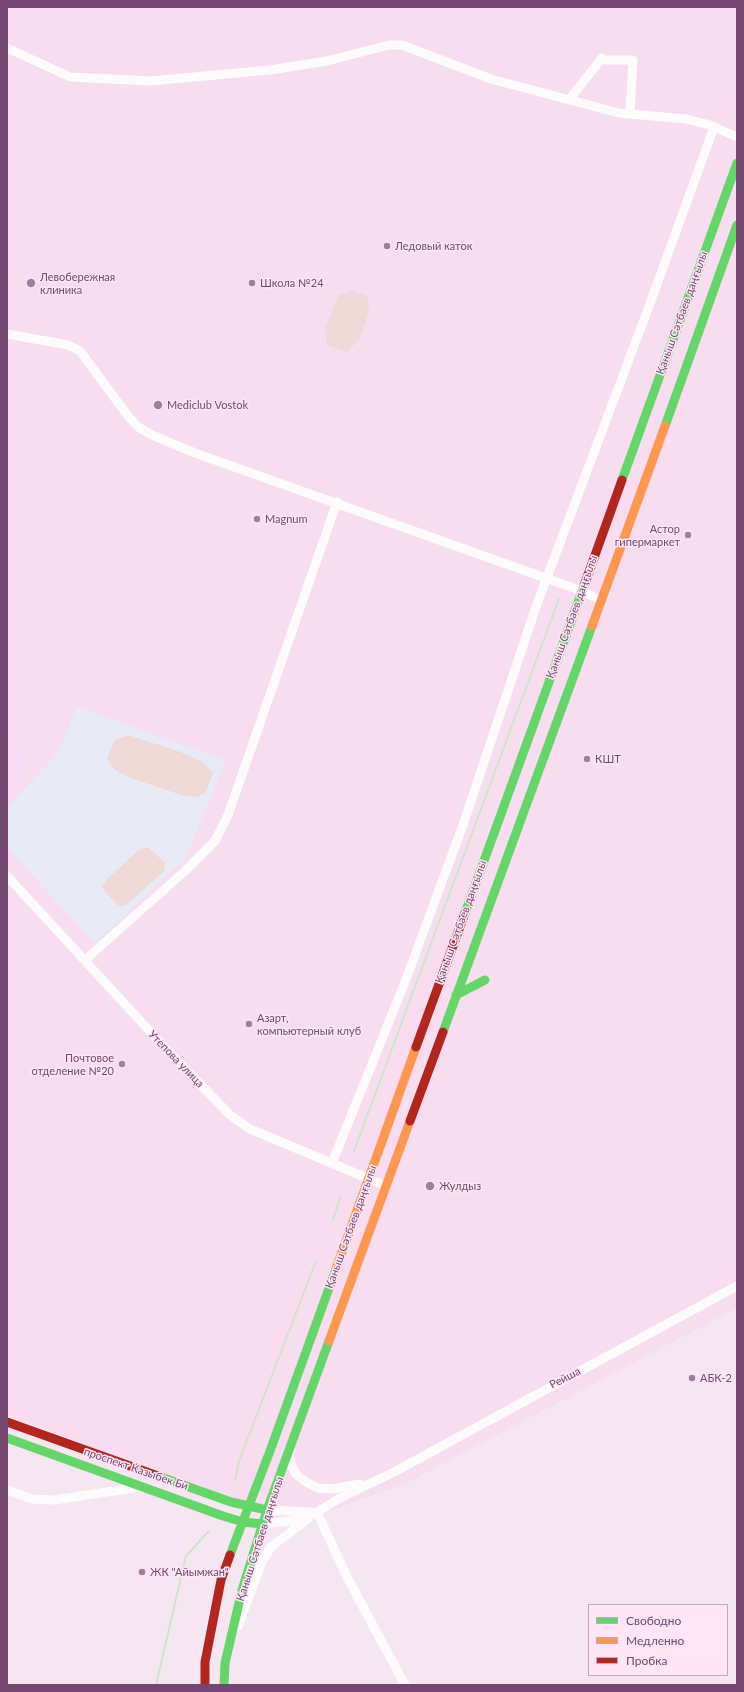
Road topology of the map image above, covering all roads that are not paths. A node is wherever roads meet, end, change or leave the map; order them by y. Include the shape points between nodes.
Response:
1 (7, 48) edge
2 (569, 100) junction
3 (630, 114) junction
4 (714, 127) junction
5 (737, 137) edge
6 (737, 163) edge
7 (737, 225) edge
8 (7, 334) edge
9 (337, 502) junction
10 (546, 578) junction
11 (582, 591) junction
12 (600, 600) junction
13 (7, 876) edge
14 (85, 960) junction
15 (485, 980) dead end
16 (456, 995) junction
17 (332, 1163) junction
18 (368, 1178) junction
19 (386, 1186) junction
20 (737, 1286) edge
21 (7, 1422) edge
22 (7, 1438) edge
23 (289, 1452) junction
24 (371, 1482) junction
25 (140, 1487) junction
26 (7, 1490) edge
27 (247, 1507) junction
28 (267, 1510) junction
29 (317, 1512) junction
30 (242, 1522) junction
31 (263, 1524) junction
32 (225, 1663) junction
33 (205, 1685) edge
34 (224, 1685) edge
35 (405, 1685) edge

1 - 2 street via 70,77 152,81 270,70 389,45 402,45 491,78
2 - 3 street
2 - 3 street via 602,58 633,60
3 - 4 street via 686,119
4 - 5 street
4 - 10 street
6 - 11 main road, Қаныш Сәтбаев даңғылы
7 - 12 main road, Қаныш Сәтбаев даңғылы
8 - 9 street via 68,345 80,351 128,416 138,427 152,435 195,453
9 - 10 street
9 - 14 street via 228,815 215,841
10 - 11 street
10 - 17 street via 463,825 408,974
11 - 12 street
11 - 18 main road, Қаныш Сәтбаев даңғылы
12 - 16 main road, Қаныш Сәтбаев даңғылы
13 - 14 street, Утепова улица
14 - 17 street, Утепова улица via 230,1115 250,1129
15 - 16 main road
16 - 19 main road, Қаныш Сәтбаев даңғылы
17 - 18 street, Утепова улица
18 - 19 street, Утепова улица
18 - 27 main road, Қаныш Сәтбаев даңғылы via 270,1451
19 - 23 main road, Қаныш Сәтбаев даңғылы
20 - 24 street, Рейша via 394,1472
21 - 27 main road, проспект Казыбек Би
22 - 25 main road, проспект Казыбек Би
23 - 24 street via 291,1465 296,1474 318,1488 332,1489
23 - 28 main road, Қаныш Сәтбаев даңғылы
24 - 29 street
25 - 26 street via 54,1500 32,1499
25 - 30 main road, проспект Казыбек Би
27 - 28 main road, проспект Казыбек Би
27 - 30 main road, Қаныш Сәтбаев даңғылы
28 - 29 street
28 - 31 main road, Қаныш Сәтбаев даңғылы
29 - 31 street via 297,1520
29 - 32 street via 272,1546 262,1561
29 - 35 street via 344,1572
30 - 31 main road, проспект Казыбек Би
30 - 33 main road, Қаныш Сәтбаев даңғылы via 221,1580 205,1662
31 - 32 main road, Қаныш Сәтбаев даңғылы via 242,1590
32 - 34 main road, Қаныш Сәтбаев даңғылы

